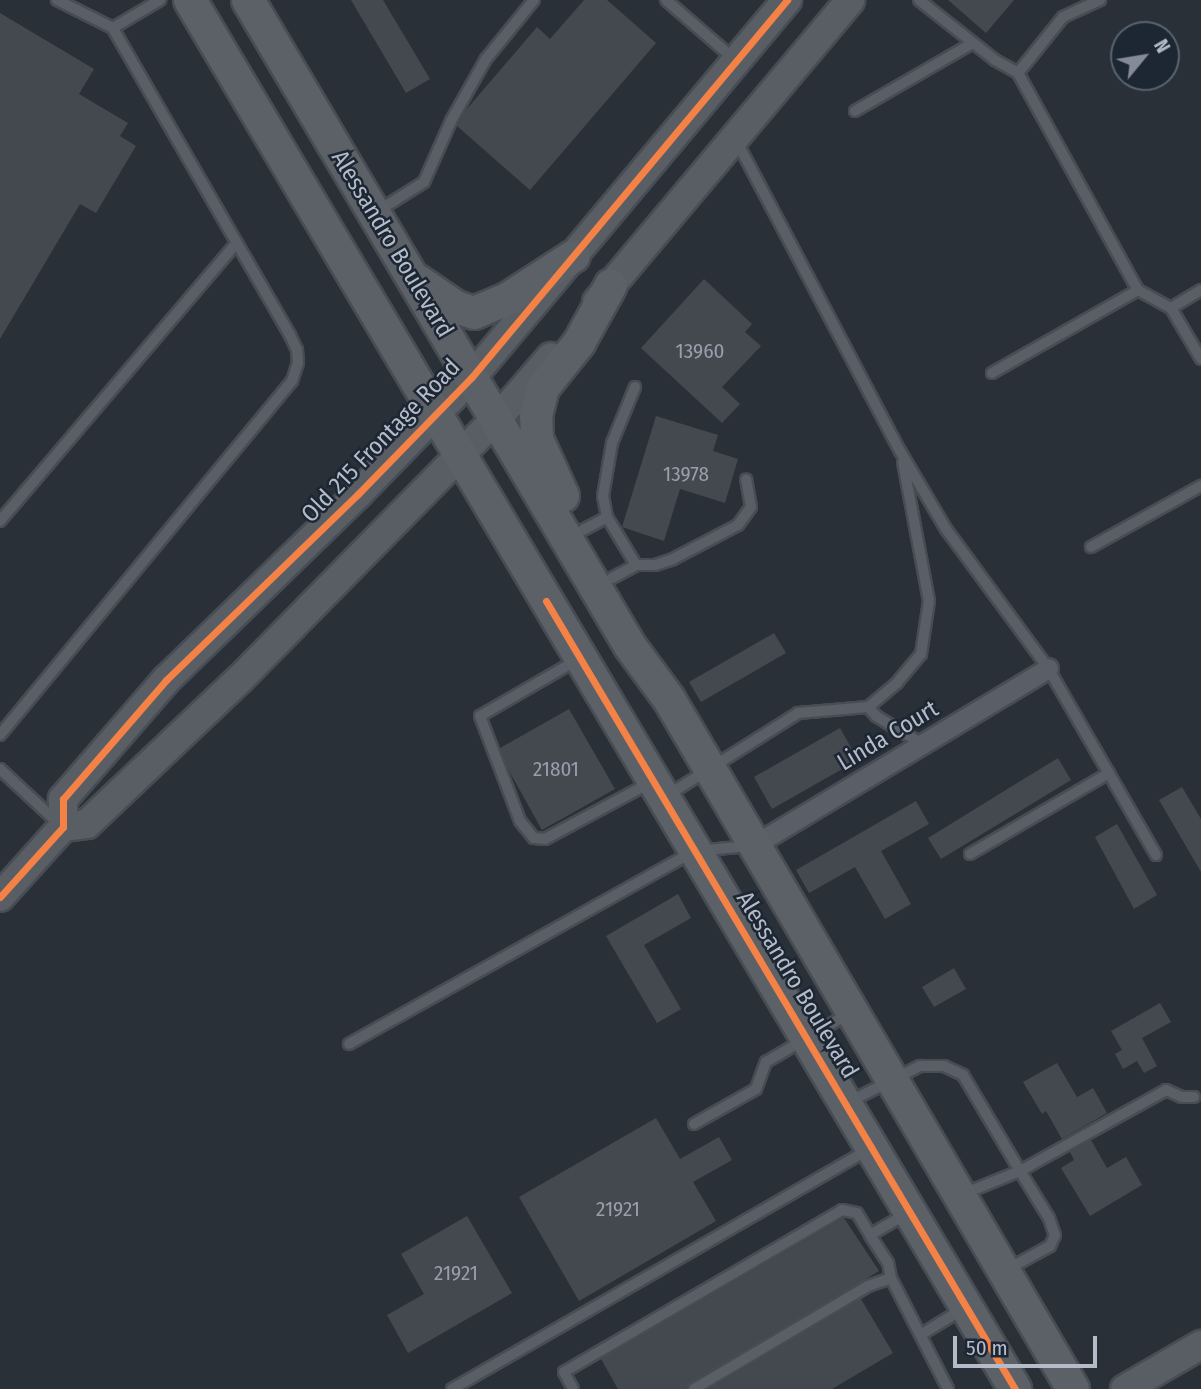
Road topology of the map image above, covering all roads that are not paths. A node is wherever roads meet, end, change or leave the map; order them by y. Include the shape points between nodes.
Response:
1 (57, 0) edge
2 (160, 0) edge
3 (190, 0) edge
4 (248, 0) edge
5 (534, 0) edge
6 (666, 0) edge
7 (787, 0) edge
8 (850, 0) edge
9 (919, 0) edge
10 (1073, 0) edge
11 (1100, 0) edge
12 (1082, 8) junction
13 (113, 28) junction
14 (973, 43) junction
15 (737, 61) junction
16 (1018, 73) junction
17 (855, 111) dead end
18 (735, 138) junction
19 (374, 213) junction
20 (236, 243) junction
21 (574, 256) junction
22 (411, 276) junction
23 (611, 285) junction
24 (1138, 290) junction
25 (1201, 290) edge
26 (1171, 308) junction
27 (1201, 359) edge
28 (992, 373) dead end
29 (471, 377) junction
30 (635, 387) dead end
31 (435, 413) junction
32 (496, 419) junction
33 (900, 451) junction
34 (460, 456) junction
35 (746, 479) dead end
36 (1201, 486) edge
37 (0, 521) edge
38 (595, 524) junction
39 (1091, 547) dead end
40 (624, 572) junction
41 (580, 658) junction
42 (1048, 668) junction
43 (669, 699) junction
44 (868, 707) junction
45 (0, 736) edge
46 (922, 744) junction
47 (0, 769) edge
48 (709, 770) junction
49 (1109, 773) junction
50 (658, 790) junction
51 (62, 827) junction
52 (754, 845) junction
53 (695, 851) junction
54 (970, 854) dead end
55 (1156, 855) dead end
56 (0, 897) edge
57 (852, 1012) junction
58 (807, 1039) junction
59 (349, 1044) dead end
60 (891, 1079) junction
61 (1194, 1097) dead end
62 (846, 1104) junction
63 (694, 1124) dead end
64 (872, 1148) junction
65 (1020, 1171) junction
66 (960, 1195) junction
67 (909, 1212) junction
68 (870, 1235) junction
69 (1004, 1271) junction
70 (891, 1278) junction
71 (966, 1307) junction
72 (922, 1334) junction
73 (1201, 1345) edge
74 (452, 1389) edge
75 (573, 1389) edge
76 (694, 1389) edge
77 (948, 1389) edge
78 (1015, 1389) edge
79 (1073, 1389) edge
80 (1125, 1389) edge

1 - 13 lane
2 - 13 lane
3 - 31 main road, Alessandro Boulevard
4 - 19 main road, Alessandro Boulevard
5 - 19 lane via 486,59 424,182
6 - 15 lane
7 - 15 street, Old 215 Frontage Road
8 - 18 street
9 - 14 lane
10 - 12 lane
11 - 12 lane
12 - 16 lane via 1063,17
13 - 20 lane
14 - 16 lane
14 - 17 lane
15 - 21 street, Old 215 Frontage Road
16 - 24 lane
18 - 23 street
18 - 33 lane
19 - 22 main road, Alessandro Boulevard
20 - 37 lane
20 - 45 lane via 297,349 292,381
21 - 22 main road via 509,298 474,313 456,307
21 - 29 street, Old 215 Frontage Road
22 - 29 main road, Alessandro Boulevard
23 - 32 street
23 - 38 main road via 579,343 542,388 536,416 537,439 545,461
24 - 26 lane
24 - 28 lane
25 - 26 lane
26 - 27 lane
29 - 31 street, Old 215 Frontage Road
29 - 32 main road, Alessandro Boulevard
30 - 38 lane via 612,443
31 - 34 main road, Alessandro Boulevard
31 - 51 street, Old 215 Frontage Road via 166,680 63,799
32 - 34 street
32 - 43 main road, Alessandro Boulevard via 630,646
33 - 42 lane via 946,529
33 - 44 lane via 929,601 921,654 897,684
34 - 41 main road, Alessandro Boulevard
34 - 51 street via 240,679 87,824
35 - 40 lane via 751,507 738,525 673,559
36 - 39 lane
38 - 40 main road
40 - 43 main road
41 - 50 main road, Alessandro Boulevard
41 - 50 lane via 480,716 520,821 534,838 545,839
42 - 46 street, Linda Court
42 - 49 lane
43 - 48 main road, Alessandro Boulevard
44 - 46 lane
44 - 48 lane via 798,713
46 - 52 street, Linda Court
47 - 51 lane
48 - 50 lane
48 - 52 main road, Alessandro Boulevard
49 - 54 lane
49 - 55 lane
50 - 53 main road, Alessandro Boulevard
51 - 56 street
52 - 53 lane
52 - 57 main road, Alessandro Boulevard
53 - 58 main road, Alessandro Boulevard
53 - 59 lane
57 - 58 lane
57 - 60 main road, Alessandro Boulevard
58 - 62 main road, Alessandro Boulevard
58 - 63 lane via 766,1062 756,1089
60 - 62 lane
60 - 65 lane via 920,1066 944,1066 963,1076
60 - 66 main road, Alessandro Boulevard
61 - 65 lane via 1166,1090
62 - 64 main road, Alessandro Boulevard
64 - 67 main road, Alessandro Boulevard
64 - 74 lane
65 - 66 lane
65 - 69 lane via 1055,1235 1050,1245
66 - 69 main road, Alessandro Boulevard
67 - 68 lane
67 - 71 main road, Alessandro Boulevard
68 - 70 lane via 888,1263
68 - 75 lane via 857,1213 842,1210 564,1372
69 - 79 main road, Alessandro Boulevard
70 - 72 lane
70 - 76 lane via 868,1286
71 - 72 lane
71 - 78 main road, Alessandro Boulevard
72 - 77 lane
73 - 80 street

